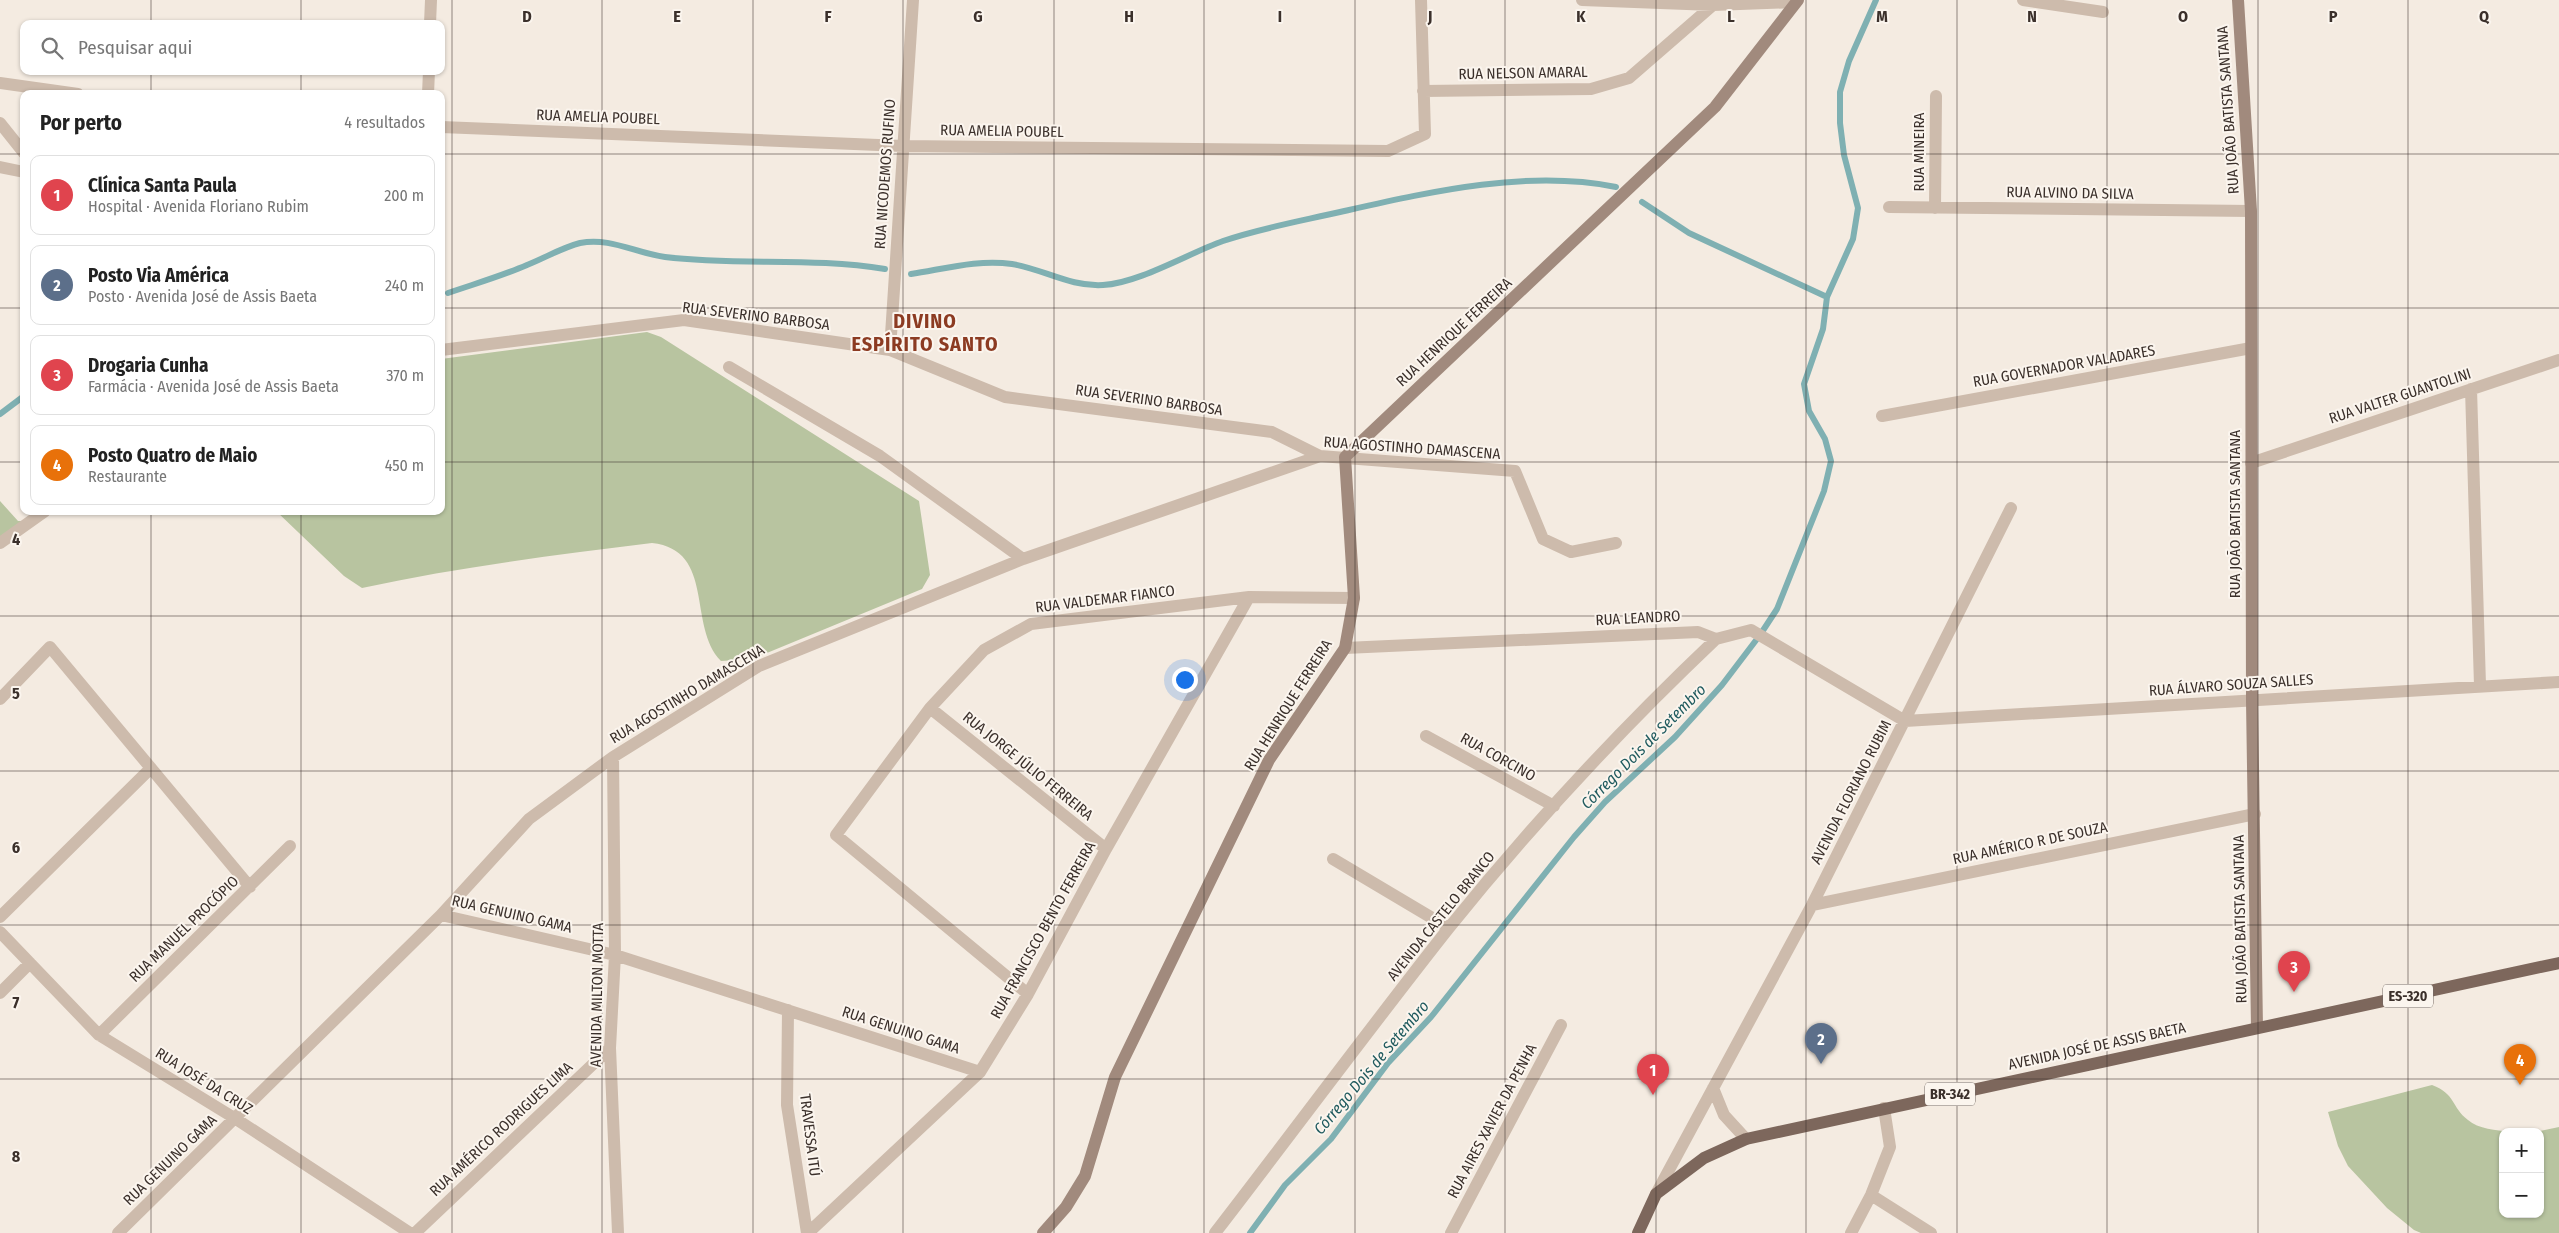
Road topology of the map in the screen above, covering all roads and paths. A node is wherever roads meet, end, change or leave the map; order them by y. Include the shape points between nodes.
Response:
1 (431, 0) edge
2 (913, 0) edge
3 (1420, 0) edge
4 (1582, 0) edge
5 (2023, 0) edge
6 (2238, 0) edge
7 (1797, 1) edge
8 (1714, 4) junction
9 (2103, 12) dead end
10 (430, 20) edge
11 (429, 75) edge
12 (0, 83) edge
13 (50, 90) edge
14 (428, 90) edge
15 (1423, 91) junction
16 (1936, 96) dead end
17 (0, 123) edge
18 (445, 127) edge
19 (903, 146) junction
20 (20, 148) edge
21 (0, 167) edge
22 (20, 171) edge
23 (1889, 208) dead end
24 (1935, 208) junction
25 (2251, 211) junction
26 (2252, 348) junction
27 (445, 350) edge
28 (890, 350) junction
29 (2559, 360) edge
30 (729, 367) dead end
31 (2471, 389) junction
32 (1882, 416) dead end
33 (1320, 456) junction
34 (1345, 457) junction
35 (2251, 463) junction
36 (2011, 508) dead end
37 (39, 515) edge
38 (0, 543) edge
39 (1616, 543) dead end
40 (1023, 560) junction
41 (1249, 597) junction
42 (1354, 598) junction
43 (1716, 639) junction
44 (1344, 648) junction
45 (2559, 682) edge
46 (2480, 685) junction
47 (0, 698) edge
48 (2252, 701) junction
49 (930, 708) junction
50 (1905, 721) junction
51 (1426, 736) dead end
52 (613, 757) junction
53 (151, 768) junction
54 (1554, 806) junction
55 (2254, 814) junction
56 (290, 846) dead end
57 (1106, 849) junction
58 (1333, 859) dead end
59 (250, 887) junction
60 (1812, 904) junction
61 (441, 915) junction
62 (0, 917) edge
63 (1449, 928) junction
64 (0, 932) edge
65 (615, 955) junction
66 (30, 963) junction
67 (2559, 963) edge
68 (0, 993) edge
69 (1028, 994) junction
70 (788, 1010) junction
71 (1561, 1025) dead end
72 (2257, 1028) junction
73 (99, 1035) junction
74 (610, 1048) junction
75 (980, 1072) junction
76 (1713, 1088) junction
77 (1884, 1108) junction
78 (236, 1119) junction
79 (1746, 1139) junction
80 (1656, 1194) junction
81 (1871, 1195) junction
82 (118, 1233) edge
83 (410, 1233) edge
84 (415, 1233) edge
85 (618, 1233) edge
86 (808, 1233) edge
87 (1043, 1233) edge
88 (1215, 1233) edge
89 (1451, 1233) edge
90 (1638, 1233) edge
91 (1851, 1233) edge
92 (1931, 1233) edge

1 - 10 street
2 - 19 street, RUA NICODEMOS RUFINO
3 - 15 street, RUA AMELIA POUBEL
4 - 8 street
5 - 9 street
6 - 25 street, RUA JOÃO BATISTA SANTANA
7 - 8 street
7 - 34 street, RUA HENRIQUE FERREIRA via 1715,107
8 - 15 street, RUA NELSON AMARAL via 1629,78 1592,89
11 - 14 street
12 - 13 street
15 - 19 street, RUA AMELIA POUBEL via 1425,134 1388,151
16 - 24 street, RUA MINEIRA
17 - 20 street
18 - 19 street, RUA AMELIA POUBEL
19 - 28 street, RUA NICODEMOS RUFINO
21 - 22 street
23 - 24 street, RUA ALVINO DA SILVA
24 - 25 street, RUA ALVINO DA SILVA
25 - 26 street, RUA JOÃO BATISTA SANTANA
26 - 32 street, RUA GOVERNADOR VALADARES
26 - 35 street, RUA JOÃO BATISTA SANTANA
27 - 28 street, RUA SEVERINO BARBOSA via 684,320
28 - 33 street, RUA SEVERINO BARBOSA via 1005,397 1272,432
29 - 31 street, RUA VALTER GUANTOLINI
30 - 40 street via 880,456
31 - 35 street, RUA VALTER GUANTOLINI
31 - 46 street
33 - 34 street, RUA AGOSTINHO DAMASCENA
33 - 40 street, RUA AGOSTINHO DAMASCENA
34 - 39 street, RUA AGOSTINHO DAMASCENA via 1515,471 1543,539 1571,552
34 - 42 street, RUA HENRIQUE FERREIRA
35 - 48 street, RUA JOÃO BATISTA SANTANA
36 - 50 street, AVENIDA FLORIANO RUBIM
37 - 38 street
40 - 52 street, RUA AGOSTINHO DAMASCENA via 759,666
41 - 42 street, RUA VALDEMAR FIANCO
41 - 49 street, RUA VALDEMAR FIANCO via 1031,624 984,650
41 - 57 street, RUA FRANCISCO BENTO FERREIRA
42 - 44 street, RUA HENRIQUE FERREIRA
43 - 44 street, RUA LEANDRO via 1698,632
43 - 50 street via 1750,630
43 - 54 street, AVENIDA CASTELO BRANCO
44 - 87 street, RUA HENRIQUE FERREIRA via 1269,760 1115,1077 1085,1176
45 - 46 street, RUA ÁLVARO SOUZA SALLES
46 - 48 street, RUA ÁLVARO SOUZA SALLES
47 - 53 street via 50,647
48 - 50 street, RUA ÁLVARO SOUZA SALLES
48 - 55 street, RUA JOÃO BATISTA SANTANA
49 - 57 street, RUA JORGE JÚLIO FERREIRA
49 - 69 street, RUA VALDEMAR FIANCO via 836,835
50 - 60 street, AVENIDA FLORIANO RUBIM
51 - 54 street, RUA CORCINO
52 - 61 street, RUA AGOSTINHO DAMASCENA via 530,819
52 - 65 street, AVENIDA MILTON MOTTA
53 - 59 street
53 - 62 street
54 - 63 street, AVENIDA CASTELO BRANCO
55 - 60 street, RUA AMÉRICO R DE SOUZA
55 - 72 street, RUA JOÃO BATISTA SANTANA
56 - 59 street, RUA MANUEL PROCÓPIO
57 - 69 street, RUA FRANCISCO BENTO FERREIRA
58 - 63 street
59 - 73 street, RUA MANUEL PROCÓPIO
60 - 76 street, AVENIDA FLORIANO RUBIM
61 - 65 street, RUA GENUINO GAMA
61 - 78 street, RUA GENUINO GAMA
63 - 88 street, AVENIDA CASTELO BRANCO
64 - 66 street, RUA JOSÉ DA CRUZ
65 - 70 street, RUA GENUINO GAMA
65 - 74 street, AVENIDA MILTON MOTTA
66 - 68 street
66 - 73 street, RUA JOSÉ DA CRUZ
67 - 72 main road, AVENIDA JOSÉ DE ASSIS BAETA / ES-320
69 - 75 street, RUA FRANCISCO BENTO FERREIRA
70 - 75 street, RUA GENUINO GAMA
70 - 86 street, TRAVESSA ITÚ via 787,1105
71 - 89 street, RUA AIRES XAVIER DA PENHA
72 - 77 main road, AVENIDA JOSÉ DE ASSIS BAETA / BR-342
73 - 78 street, RUA JOSÉ DA CRUZ
74 - 84 street, RUA AMÉRICO RODRIGUES LIMA
74 - 85 street, AVENIDA MILTON MOTTA
75 - 86 street, RUA FRANCISCO BENTO FERREIRA
76 - 79 street via 1724,1116
76 - 80 street, AVENIDA FLORIANO RUBIM
77 - 79 main road, AVENIDA JOSÉ DE ASSIS BAETA / BR-342
77 - 81 street via 1890,1147
78 - 82 street, RUA GENUINO GAMA
78 - 83 street, RUA JOSÉ DA CRUZ
79 - 80 main road, AVENIDA JOSÉ DE ASSIS BAETA / BR-342 via 1704,1158
80 - 90 main road, AVENIDA FLORIANO RUBIM / BR-342
81 - 91 street
81 - 92 street

